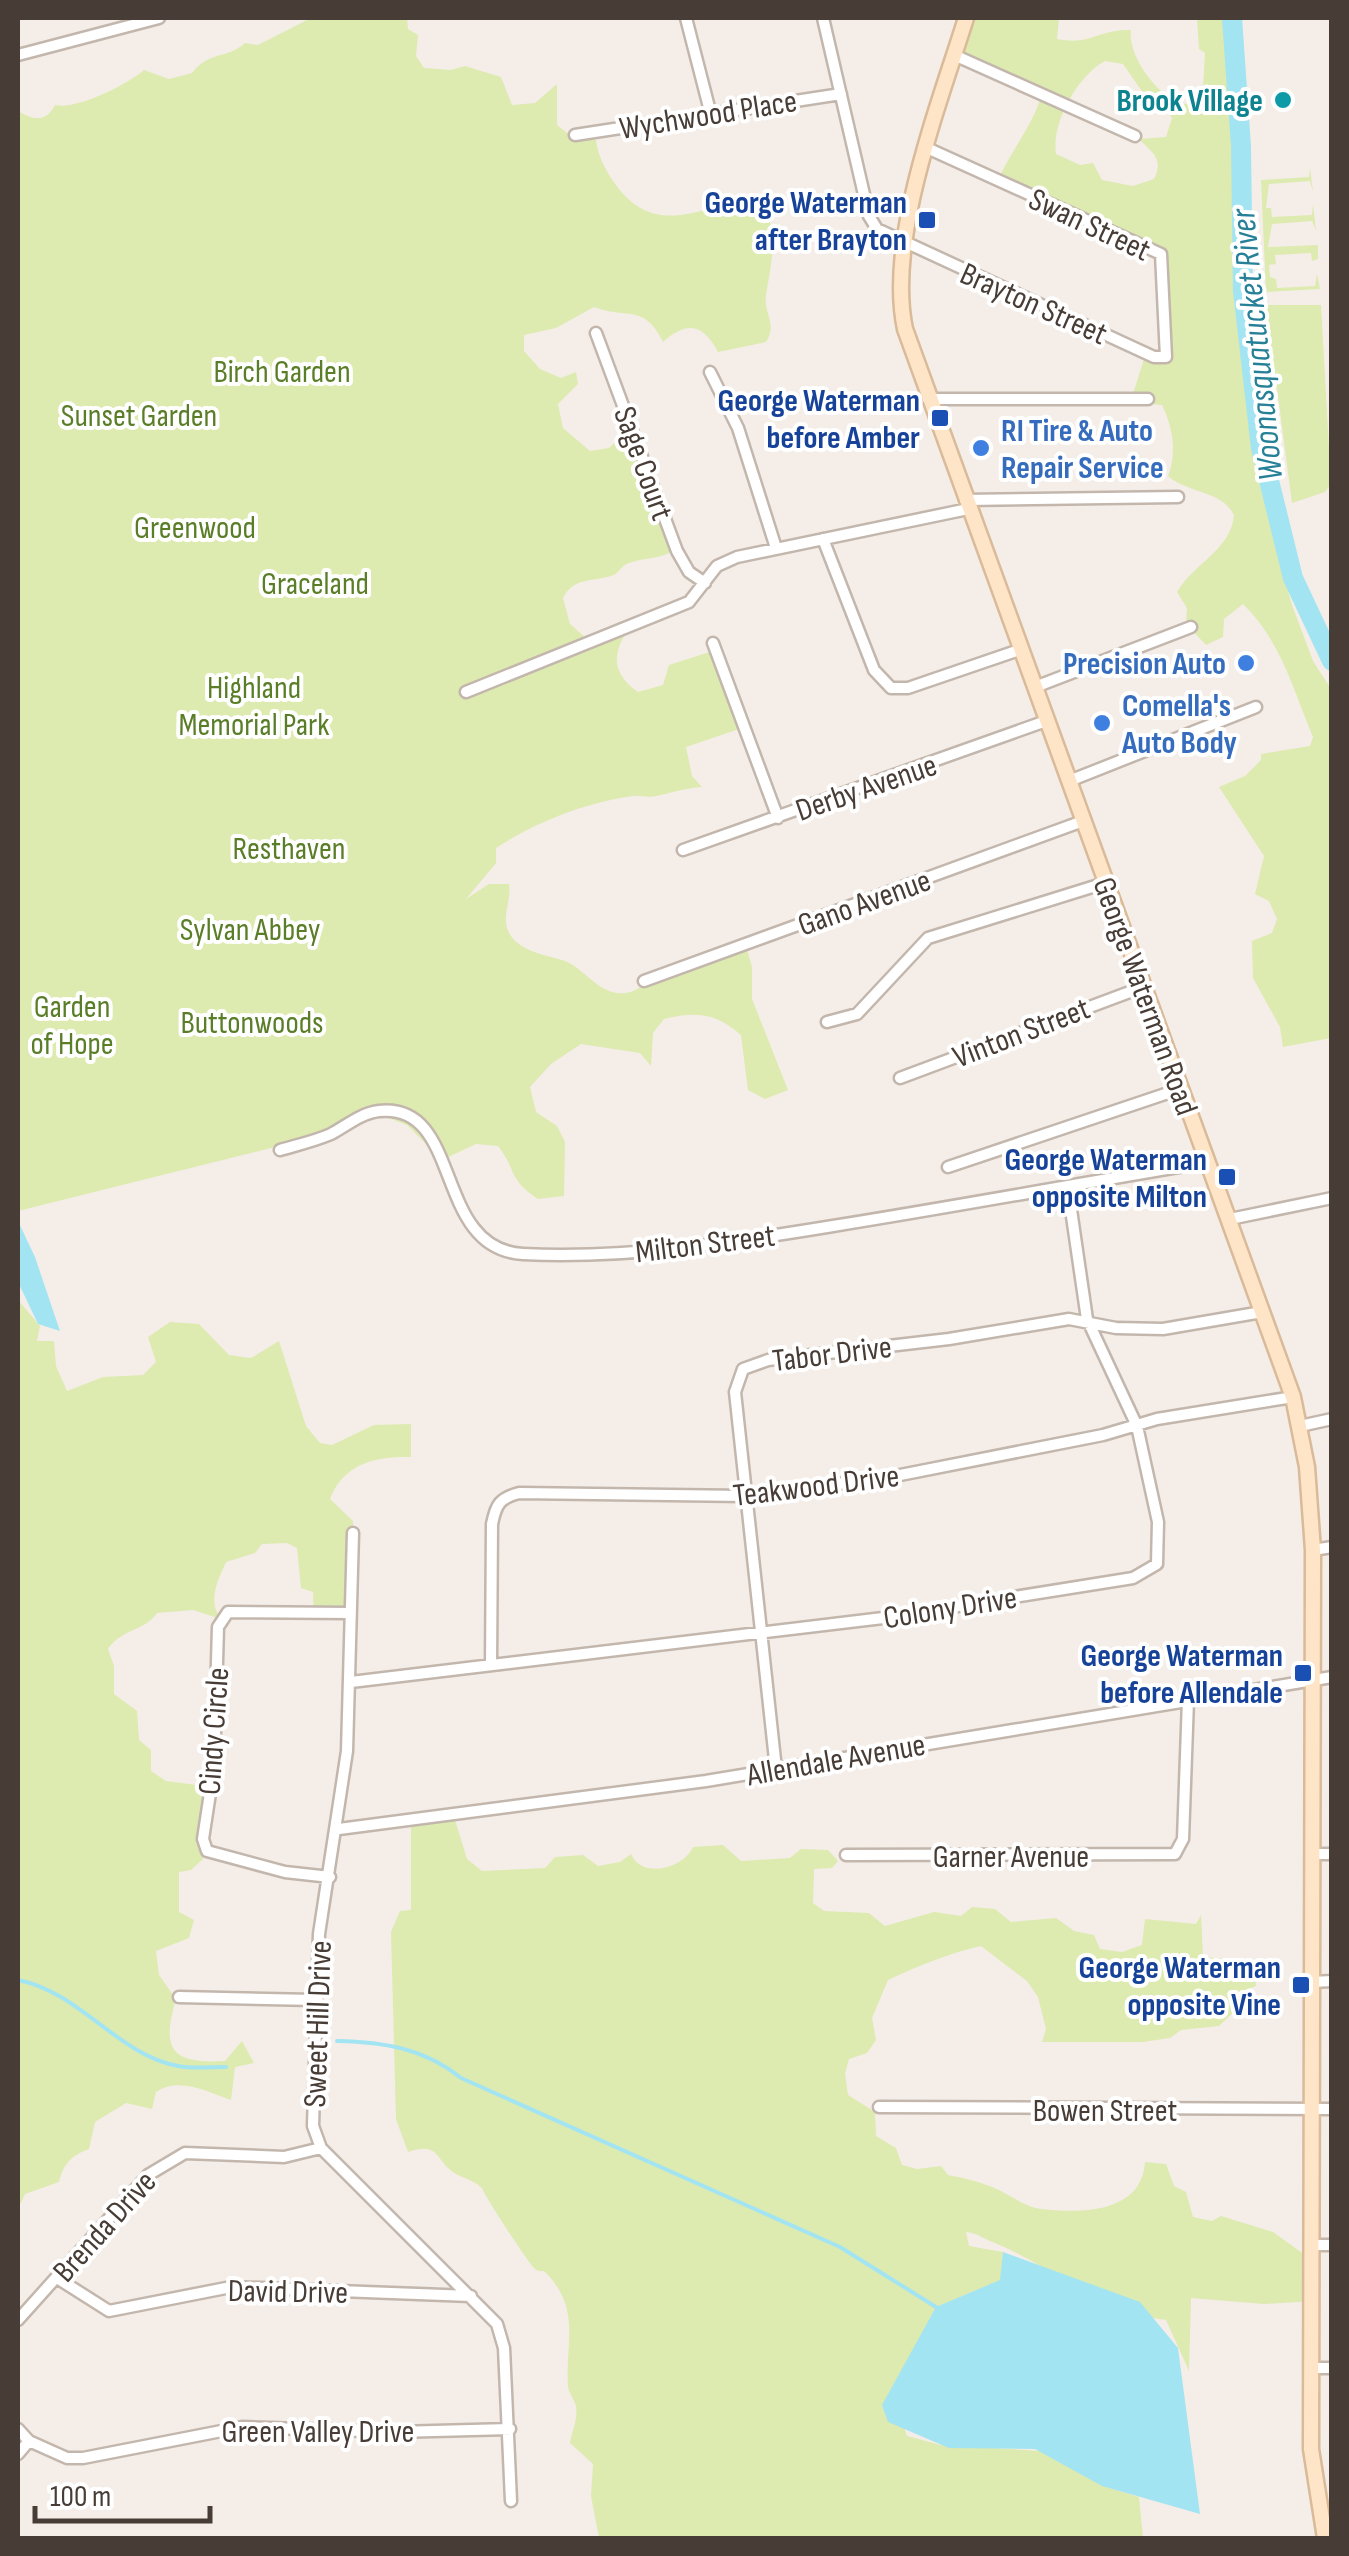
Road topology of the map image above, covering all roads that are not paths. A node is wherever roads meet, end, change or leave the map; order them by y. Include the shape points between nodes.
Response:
1 (159, 18) edge
2 (686, 18) edge
3 (823, 18) edge
4 (966, 18) edge
5 (18, 55) edge
6 (954, 55) junction
7 (841, 94) junction
8 (711, 115) junction
9 (574, 135) dead end
10 (1135, 136) dead end
11 (927, 148) junction
12 (902, 244) junction
13 (596, 333) dead end
14 (1166, 357) joint
15 (710, 372) dead end
16 (927, 398) junction
17 (1148, 398) dead end
18 (1178, 497) dead end
19 (967, 504) junction
20 (823, 539) junction
21 (776, 548) junction
22 (704, 583) junction
23 (1192, 627) dead end
24 (713, 643) dead end
25 (1019, 650) junction
26 (1034, 687) junction
27 (466, 692) dead end
28 (1256, 707) dead end
29 (1046, 720) junction
30 (1070, 781) junction
31 (778, 818) junction
32 (1082, 821) junction
33 (684, 850) dead end
34 (1105, 883) junction
35 (644, 981) dead end
36 (1143, 987) junction
37 (827, 1022) dead end
38 (900, 1078) dead end
39 (1180, 1088) junction
40 (280, 1150) dead end
41 (1208, 1162) junction
42 (948, 1167) dead end
43 (1068, 1189) junction
44 (1332, 1198) edge
45 (1230, 1219) junction
46 (1262, 1312) junction
47 (1087, 1319) junction
48 (1292, 1397) junction
49 (1332, 1419) edge
50 (1136, 1426) junction
51 (1300, 1426) junction
52 (745, 1496) junction
53 (353, 1533) dead end
54 (1332, 1547) edge
55 (1313, 1550) junction
56 (350, 1613) junction
57 (763, 1632) junction
58 (490, 1665) junction
59 (1332, 1677) edge
60 (1312, 1680) junction
61 (351, 1682) junction
62 (1188, 1700) junction
63 (776, 1770) junction
64 (338, 1829) junction
65 (1312, 1854) junction
66 (1332, 1854) edge
67 (846, 1855) dead end
68 (330, 1877) junction
69 (1312, 1982) junction
70 (1332, 1982) edge
71 (179, 1997) dead end
72 (315, 2000) junction
73 (879, 2106) dead end
74 (1313, 2108) junction
75 (1332, 2109) edge
76 (321, 2148) junction
77 (1312, 2245) junction
78 (1332, 2245) edge
79 (57, 2278) junction
80 (471, 2296) junction
81 (18, 2320) edge
82 (1312, 2368) junction
83 (1332, 2368) edge
84 (510, 2428) junction
85 (18, 2429) edge
86 (29, 2441) junction
87 (18, 2454) edge
88 (1325, 2496) edge
89 (512, 2500) dead end
90 (1326, 2538) edge

1 - 5 street
2 - 8 street
3 - 7 street
4 - 6 main road, George Waterman Road
6 - 10 street
6 - 11 main road, George Waterman Road
7 - 8 street, Wychwood Place
7 - 12 street via 870,216 877,229
8 - 9 street, Wychwood Place
11 - 12 main road, George Waterman Road
11 - 14 street, Swan Street via 1162,254
12 - 14 street, Brayton Street
12 - 16 main road, George Waterman Road via 901,311
13 - 22 street, Sage Court via 677,550
15 - 21 street via 738,428
16 - 17 street
16 - 19 main road, George Waterman Road
18 - 19 street
19 - 20 street
19 - 25 main road, George Waterman Road
20 - 21 street
20 - 25 street via 874,670 892,688
21 - 22 street via 717,566
22 - 27 street via 688,602 661,615
23 - 26 street
24 - 31 street
25 - 26 main road, George Waterman Road
26 - 29 main road, George Waterman Road
28 - 30 street
29 - 30 main road, George Waterman Road
29 - 31 street, Derby Avenue
30 - 32 main road, George Waterman Road
31 - 33 street, Derby Avenue
32 - 34 main road, George Waterman Road
32 - 35 street, Gano Avenue
34 - 36 main road, George Waterman Road
34 - 37 street via 928,938 857,1014
36 - 38 street, Vinton Street
36 - 39 main road, George Waterman Road
39 - 41 main road, George Waterman Road
39 - 42 street
40 - 43 street, Milton Street via 368,1113 406,1116 428,1134 474,1233 516,1254 717,1247
41 - 43 street, Milton Street
41 - 45 main road, George Waterman Road
43 - 47 street, Colony Drive
44 - 45 street
45 - 46 main road, George Waterman Road
46 - 47 street, Tabor Drive via 1163,1329 1116,1328
46 - 48 main road, George Waterman Road
47 - 50 street, Colony Drive
47 - 52 street, Tabor Drive via 750,1364 735,1382
48 - 50 street, Teakwood Drive
48 - 51 main road, George Waterman Road
49 - 51 street
50 - 52 street, Teakwood Drive via 890,1477
50 - 57 street, Colony Drive via 1160,1540 1157,1564 1145,1574
51 - 55 main road, George Waterman Road
52 - 57 street, Tabor Drive
52 - 58 street, Teakwood Drive via 506,1496 492,1524
53 - 56 street, Sweet Hill Drive
54 - 55 street
55 - 60 main road, George Waterman Road
56 - 61 street, Sweet Hill Drive
56 - 68 street, Cindy Circle via 228,1612 218,1627 214,1767 203,1839 208,1851
57 - 58 street, Colony Drive
57 - 63 street, Tabor Drive
58 - 61 street, Colony Drive
59 - 60 street, Allendale Avenue
60 - 62 street, Allendale Avenue
60 - 65 main road, George Waterman Road
61 - 64 street, Sweet Hill Drive
62 - 63 street, Allendale Avenue
62 - 67 street, Garner Avenue via 1183,1839 1175,1854
63 - 64 street, Allendale Avenue
64 - 68 street, Sweet Hill Drive
65 - 66 street
65 - 69 main road, George Waterman Road
68 - 72 street, Sweet Hill Drive
69 - 70 street
69 - 74 main road, George Waterman Road
71 - 72 street
72 - 76 street, Sweet Hill Drive via 313,2126
73 - 74 street, Bowen Street
74 - 75 street, Bowen Street
74 - 77 main road, George Waterman Road
76 - 79 street, Brenda Drive via 284,2158 170,2158
76 - 80 street, Sweet Hill Drive
77 - 78 street
77 - 82 main road, George Waterman Road
79 - 80 street, David Drive via 109,2311 231,2288
79 - 81 street, Brenda Drive
80 - 84 street, Sweet Hill Drive via 501,2335
82 - 83 street
82 - 88 main road, George Waterman Road via 1312,2450
84 - 86 street, Green Valley Drive via 242,2426 84,2458 67,2458
84 - 89 street, Sweet Hill Drive
85 - 86 street
86 - 87 street
88 - 90 main road, George Waterman Road

